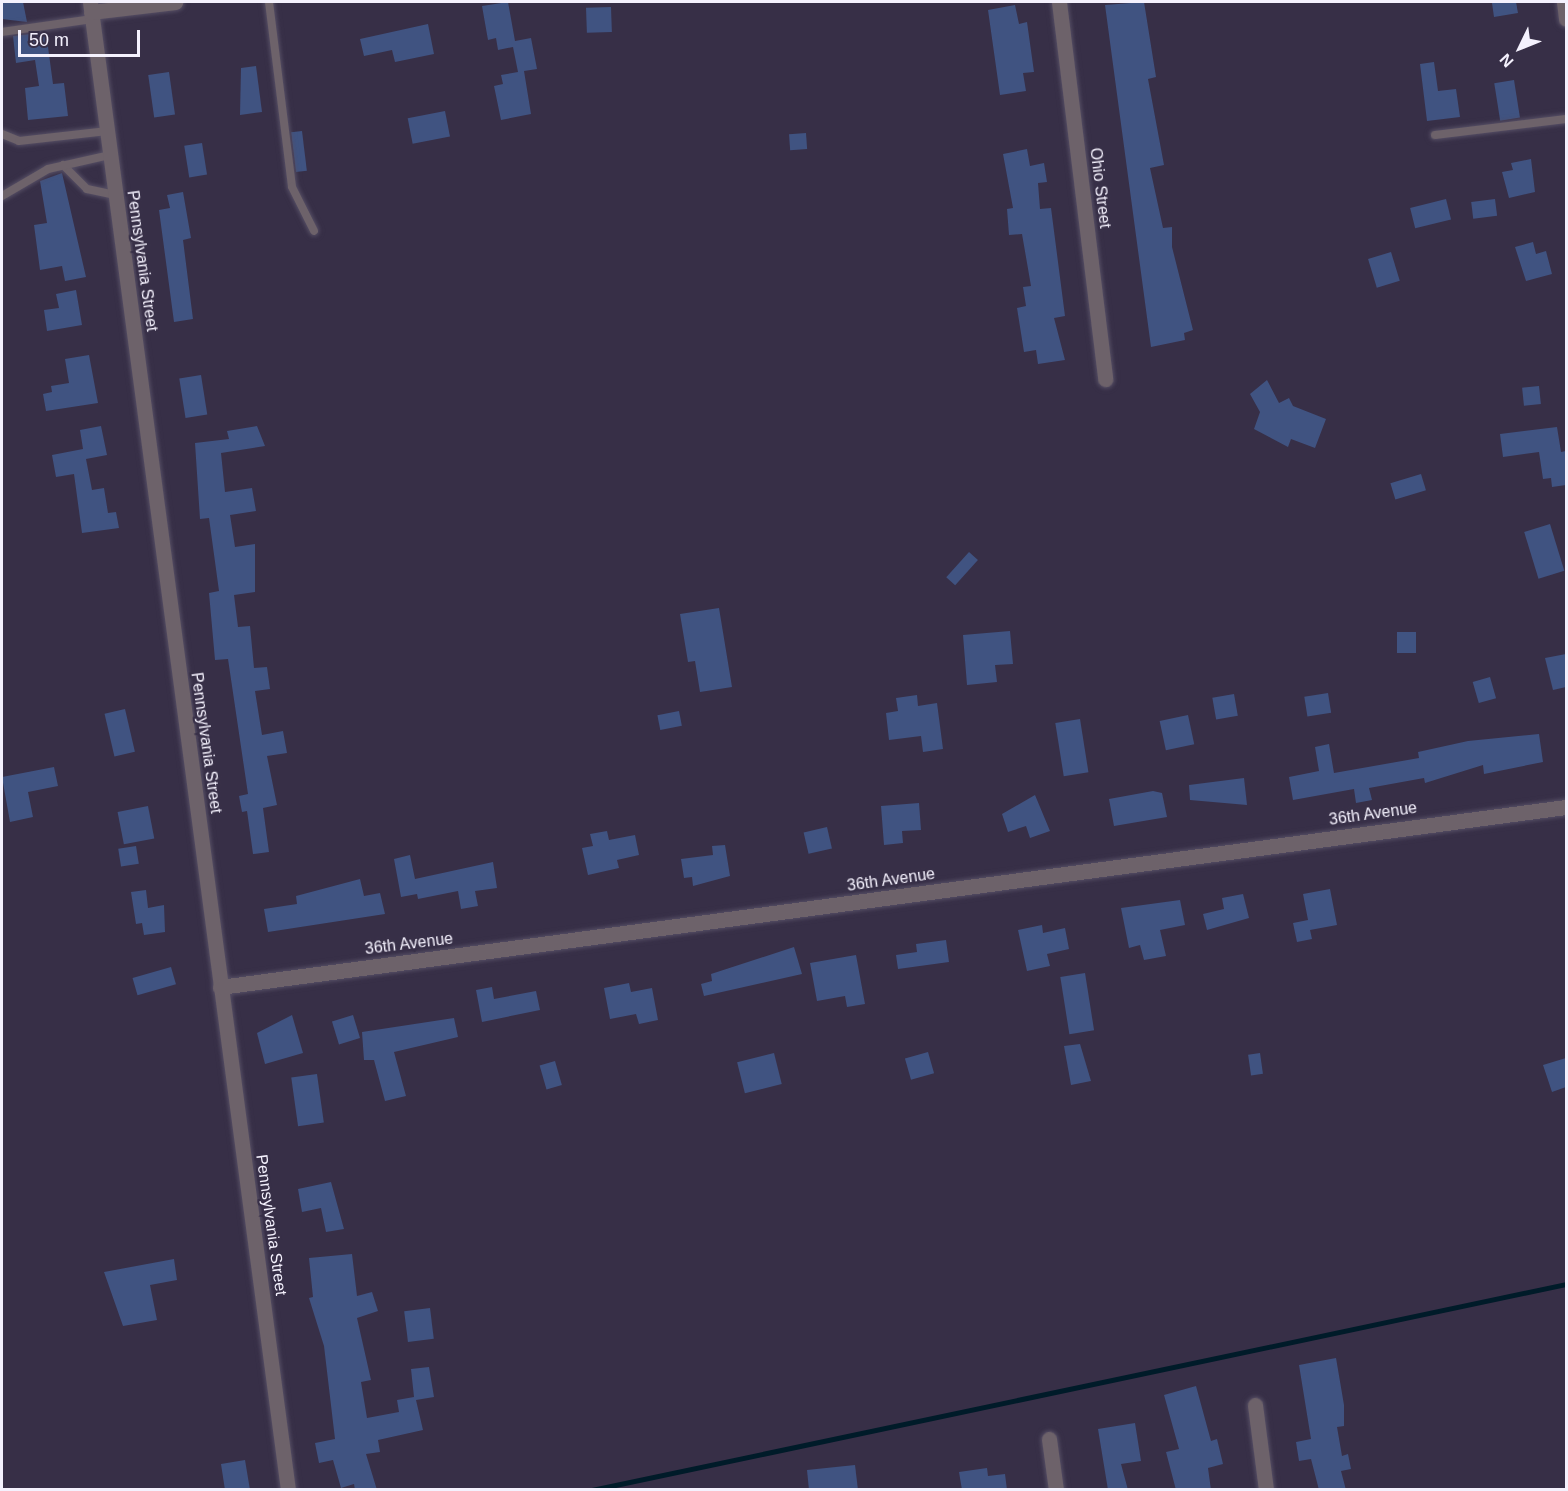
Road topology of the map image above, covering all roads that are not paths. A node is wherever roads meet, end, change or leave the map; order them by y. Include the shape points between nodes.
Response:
1 (176, 2) edge
2 (268, 2) edge
3 (1059, 2) edge
4 (1564, 2) edge
5 (91, 11) edge
6 (1566, 19) edge
7 (2, 32) edge
8 (1566, 119) edge
9 (107, 131) junction
10 (2, 134) edge
11 (1435, 135) dead end
12 (110, 155) junction
13 (63, 165) junction
14 (115, 195) junction
15 (2, 196) edge
16 (314, 231) dead end
17 (1106, 379) dead end
18 (1566, 807) edge
19 (220, 987) junction
20 (1255, 1405) dead end
21 (1049, 1439) dead end
22 (288, 1490) edge
23 (1056, 1490) edge
24 (1266, 1490) edge

1 - 5 street
2 - 16 lane via 292,187
3 - 17 street, Ohio Street
4 - 6 street
5 - 7 lane
5 - 9 street, Pennsylvania Street
8 - 11 lane
9 - 10 lane via 19,141
9 - 12 street, Pennsylvania Street
12 - 13 lane
12 - 14 street, Pennsylvania Street
13 - 14 lane via 87,189
13 - 15 lane
14 - 19 street, Pennsylvania Street
18 - 19 street, 36th Avenue
19 - 22 street, Pennsylvania Street
20 - 24 street
21 - 23 street

